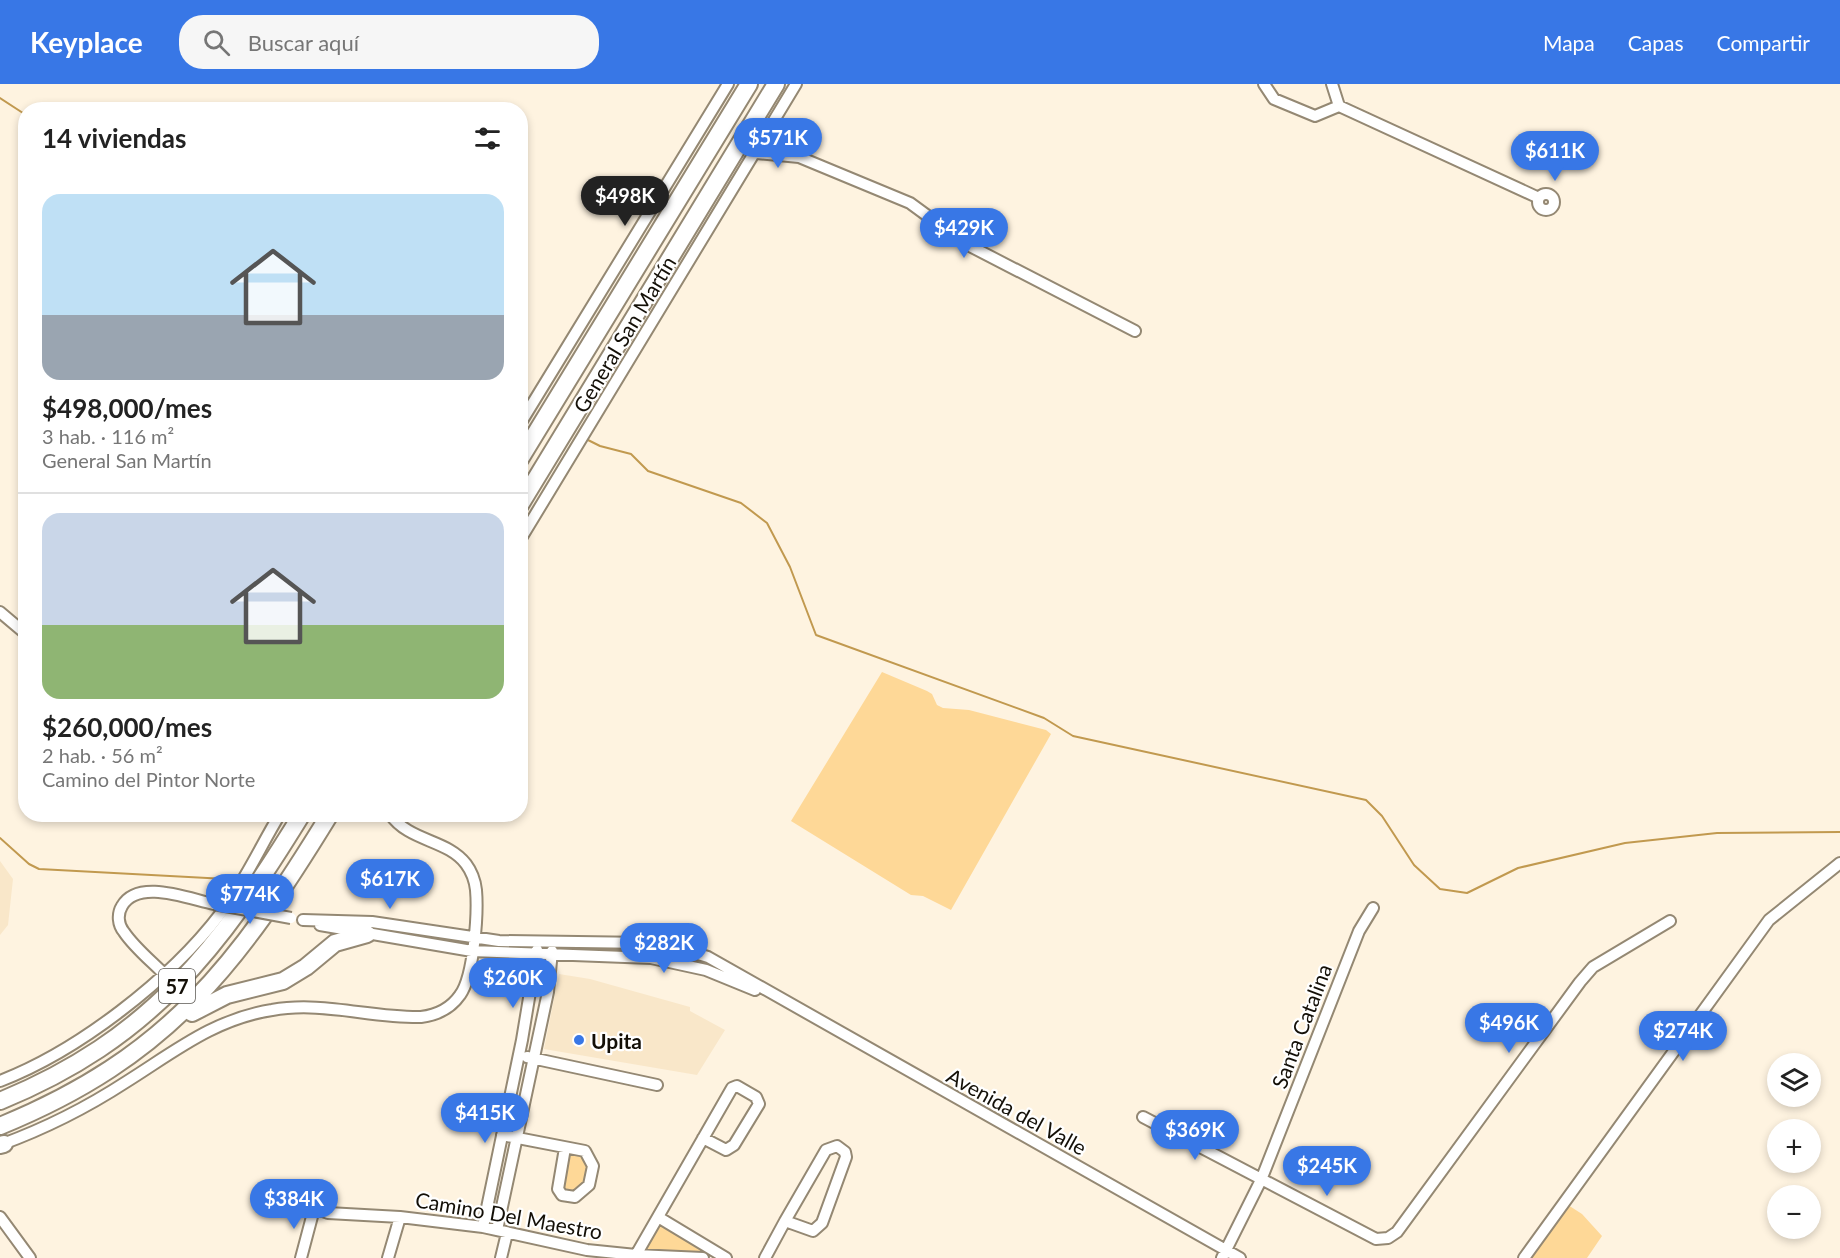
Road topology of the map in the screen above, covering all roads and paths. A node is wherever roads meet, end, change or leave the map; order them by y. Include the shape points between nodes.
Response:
1 (728, 84) edge
2 (749, 84) edge
3 (776, 84) edge
4 (796, 84) edge
5 (1264, 84) edge
6 (1332, 84) edge
7 (1339, 106) junction
8 (756, 153) junction
9 (1539, 198) dead end
10 (1135, 331) dead end
11 (528, 411) edge
12 (528, 447) edge
13 (528, 492) edge
14 (528, 527) edge
15 (0, 612) edge
16 (18, 627) edge
17 (275, 822) edge
18 (297, 822) edge
19 (325, 822) edge
20 (398, 822) edge
21 (1840, 863) edge
22 (1373, 908) dead end
23 (303, 920) junction
24 (1670, 921) dead end
25 (367, 934) junction
26 (473, 937) junction
27 (537, 942) junction
28 (554, 942) junction
29 (472, 951) junction
30 (536, 955) junction
31 (550, 956) junction
32 (163, 973) junction
33 (775, 997) junction
34 (149, 1042) junction
35 (518, 1055) junction
36 (534, 1058) junction
37 (0, 1081) edge
38 (657, 1085) dead end
39 (0, 1101) edge
40 (1143, 1117) dead end
41 (0, 1126) edge
42 (502, 1135) junction
43 (517, 1138) junction
44 (703, 1138) junction
45 (1, 1144) edge
46 (565, 1148) junction
47 (1261, 1180) junction
48 (400, 1216) junction
49 (0, 1217) edge
50 (658, 1217) junction
51 (785, 1221) junction
52 (483, 1227) junction
53 (502, 1232) junction
54 (610, 1255) edge
55 (636, 1255) junction
56 (1224, 1255) edge
57 (30, 1258) edge
58 (301, 1258) edge
59 (388, 1258) edge
60 (501, 1258) edge
61 (703, 1258) edge
62 (726, 1258) edge
63 (765, 1258) edge
64 (1240, 1258) edge
65 (1524, 1258) edge

1 - 11 street, General San Martín
2 - 12 highway
3 - 13 highway
4 - 8 street, General San Martín
5 - 7 street via 1274,99 1312,115 1323,115
6 - 7 street
7 - 9 street
8 - 10 street via 799,157 910,203 966,244
8 - 14 street, General San Martín
15 - 16 street
17 - 32 street via 221,914
18 - 39 highway, 57 via 229,927 177,987 101,1048
19 - 34 highway, 57 via 235,957 197,999
20 - 26 street via 408,832 452,851 467,865 476,888
21 - 65 street via 1769,920
22 - 47 street, Santa Catalina via 1359,931
23 - 25 street, Avenida del Valle
23 - 26 street, Avenida del Valle via 372,922
23 - 32 street, Avenida del Valle, bridge via 150,892 137,893 123,903 118,915 123,932
24 - 47 street via 1593,967 1397,1232 1388,1238 1376,1239
25 - 29 street, Avenida del Valle
25 - 34 highway via 335,943 283,981 216,1000
26 - 27 street, Avenida del Valle
26 - 29 street
27 - 28 street, Avenida del Valle
27 - 30 street
28 - 31 street
28 - 33 street, Avenida del Valle via 648,943 678,948 722,963
29 - 30 street, Avenida del Valle
29 - 45 street via 464,989 440,1012 414,1017 305,1007 249,1015 200,1033 93,1102
30 - 31 street, Avenida del Valle
30 - 35 street
31 - 33 street, Avenida del Valle via 666,960 713,972
31 - 36 street via 548,992
32 - 37 street via 87,1034
33 - 56 street, Avenida del Valle
34 - 41 highway, 57 via 79,1089
35 - 36 street
35 - 42 street
36 - 38 street
36 - 43 street
40 - 47 street
42 - 43 street
42 - 52 street
43 - 46 street
43 - 53 street
44 - 44 street via 732,1088 737,1086 756,1097 759,1104 734,1145 726,1150
44 - 50 street
46 - 46 street via 558,1189 562,1195 575,1197 589,1185 593,1166 585,1151
47 - 56 street, Santa Catalina
48 - 52 street, Camino Del Maestro
48 - 58 street, Camino Del Maestro via 328,1213 312,1208
48 - 59 street
49 - 57 street
50 - 55 street
50 - 62 street
51 - 51 street via 807,1230 818,1228 846,1161 842,1148 832,1146 826,1150
51 - 63 street
52 - 53 street, Camino Del Maestro
53 - 54 street, Camino Del Maestro
53 - 60 street
54 - 55 street, Camino Del Maestro
55 - 61 street, Camino Del Maestro
56 - 64 street, Avenida del Valle

